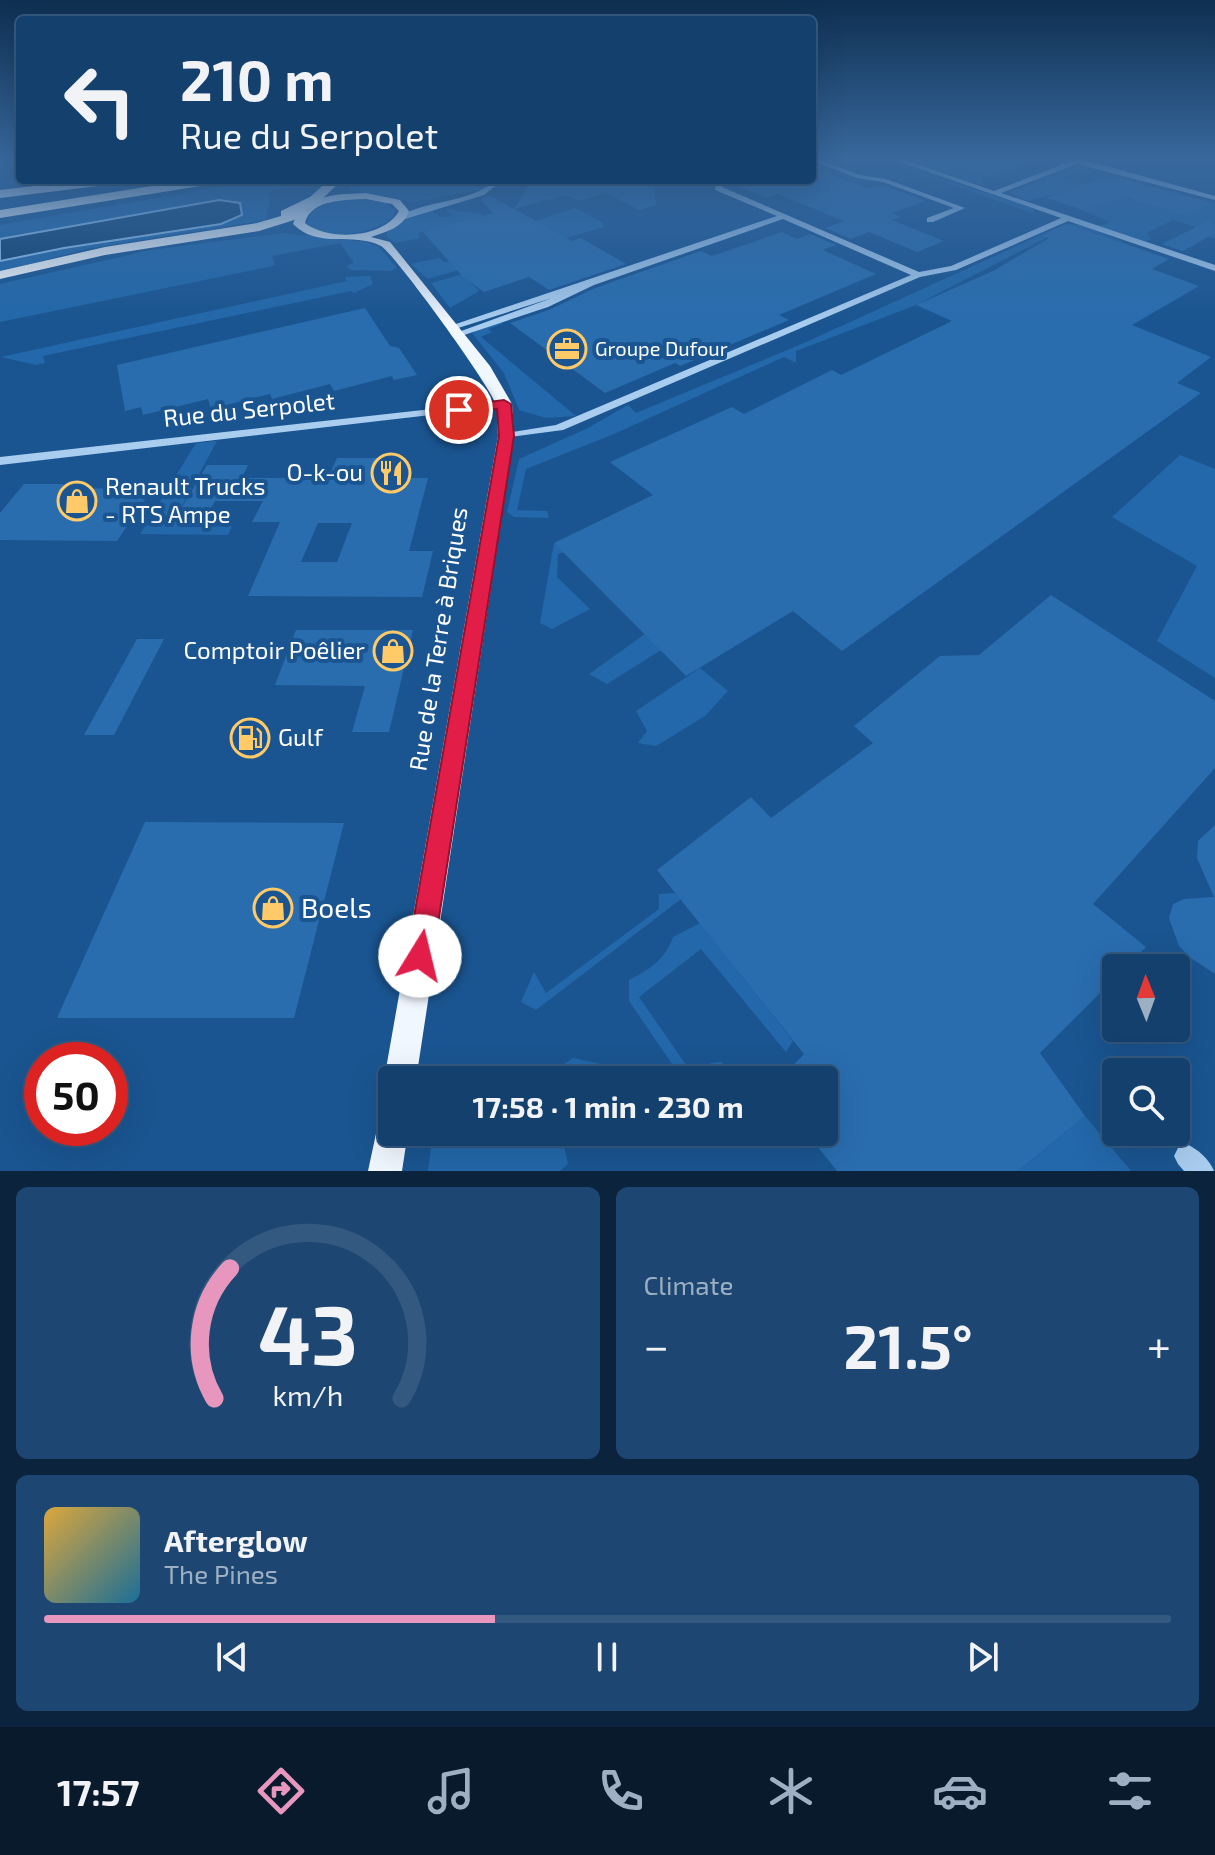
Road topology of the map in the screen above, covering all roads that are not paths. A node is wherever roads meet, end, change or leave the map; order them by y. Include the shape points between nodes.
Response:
1 (34, 215) edge
2 (280, 215) edge
3 (297, 215) edge
4 (301, 215) edge
5 (408, 215) edge
6 (782, 215) edge
7 (944, 215) edge
8 (1058, 215) edge
9 (785, 216) junction
10 (402, 217) joint
11 (1068, 218) junction
12 (930, 220) dead end
13 (0, 221) edge
14 (389, 227) junction
15 (303, 229) junction
16 (227, 231) junction
17 (352, 236) junction
18 (386, 244) junction
19 (1215, 268) edge
20 (918, 275) junction
21 (0, 278) edge
22 (455, 331) junction
23 (504, 404) junction
24 (506, 436) junction
25 (0, 461) edge
26 (402, 1066) edge
27 (389, 1146) edge
28 (385, 1171) edge

1 - 13 highway
2 - 16 highway
3 - 16 highway
4 - 15 main road
5 - 10 street
6 - 9 street
7 - 12 street
8 - 11 street
9 - 20 street
9 - 22 street via 591,283 545,305
10 - 14 main road
11 - 19 street
11 - 20 street via 953,268
14 - 17 main road
14 - 18 main road
15 - 17 main road via 323,236
15 - 21 highway via 156,245
16 - 21 highway via 105,251
17 - 18 main road
18 - 22 main road, Rue de la Terre à Briques
20 - 24 street via 559,428
22 - 23 main road, Rue de la Terre à Briques via 489,374
23 - 24 main road, Rue de la Terre à Briques
23 - 25 street, Rue du Serpolet
24 - 26 main road, Rue de la Terre à Briques
27 - 28 main road

